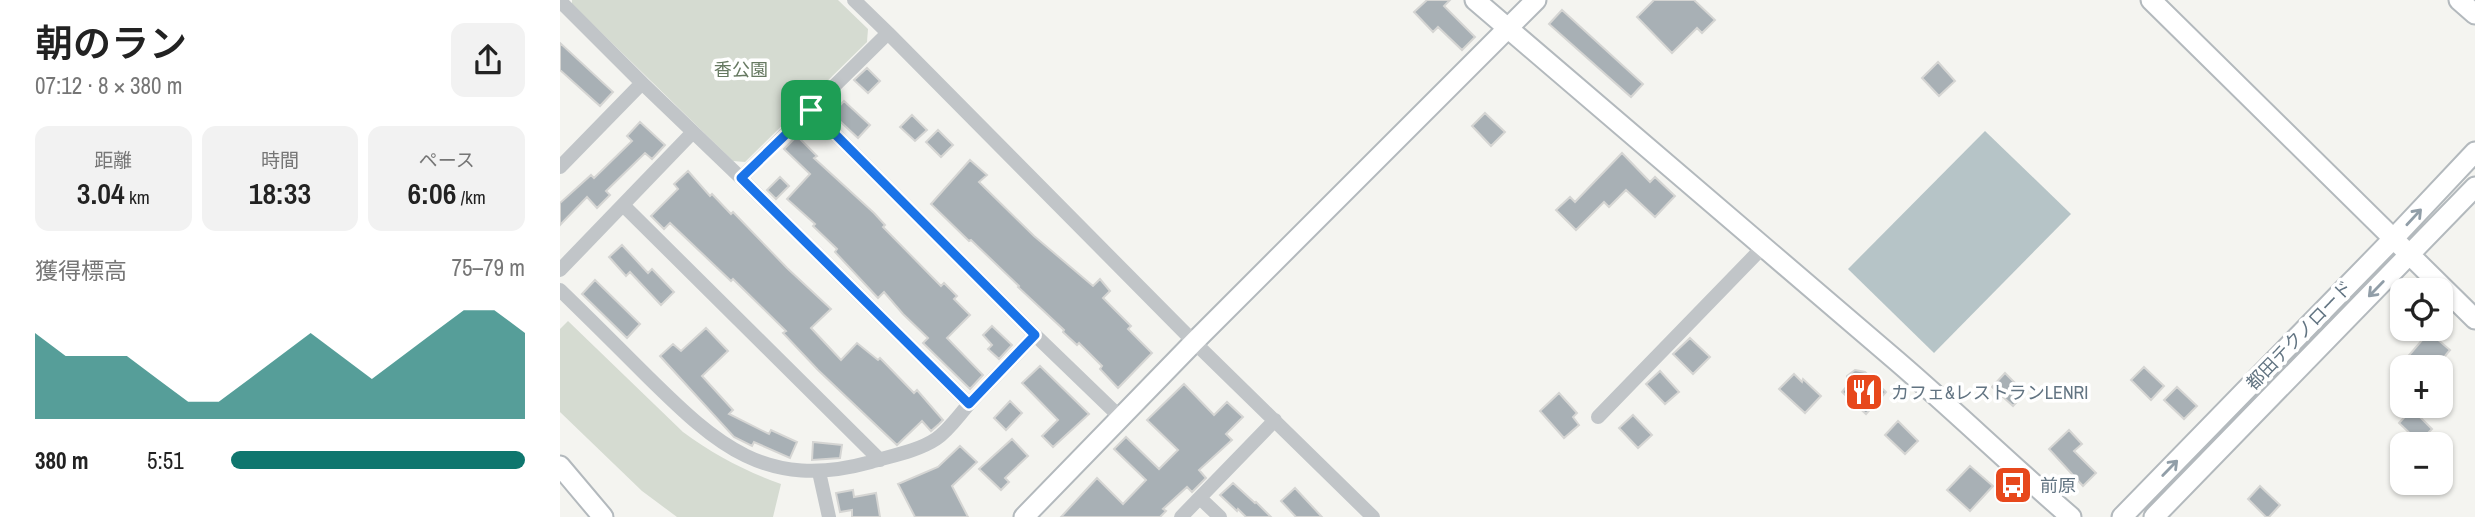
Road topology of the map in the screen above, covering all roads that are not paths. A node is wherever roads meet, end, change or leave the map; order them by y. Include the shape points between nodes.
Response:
1 (854, 0) edge
2 (1475, 0) edge
3 (1536, 0) edge
4 (2151, 0) edge
5 (2459, 0) edge
6 (563, 9) edge
7 (2475, 14) edge
8 (1508, 28) junction
9 (888, 33) junction
10 (642, 83) junction
11 (811, 110) junction
12 (693, 132) junction
13 (2475, 152) edge
14 (560, 167) edge
15 (741, 178) junction
16 (2475, 187) edge
17 (623, 205) junction
18 (2393, 239) junction
19 (1763, 247) junction
20 (2409, 255) junction
21 (560, 270) edge
22 (560, 290) edge
23 (2475, 319) edge
24 (1035, 335) junction
25 (1194, 342) junction
26 (969, 404) junction
27 (1598, 417) dead end
28 (1121, 418) junction
29 (1275, 420) junction
30 (880, 460) junction
31 (560, 466) edge
32 (819, 472) junction
33 (1200, 498) junction
34 (603, 517) edge
35 (828, 517) edge
36 (1024, 517) edge
37 (1181, 517) edge
38 (1220, 517) edge
39 (1373, 517) edge
40 (2071, 517) edge
41 (2122, 517) edge
42 (2154, 517) edge

1 - 9 street
2 - 8 street
3 - 8 street
4 - 18 street
5 - 7 street
6 - 10 street
8 - 19 street
8 - 25 street
9 - 11 street
9 - 25 street
10 - 12 street
10 - 14 street
11 - 15 street
11 - 24 street
12 - 15 street
12 - 17 street
18 -> 13 street, 都田テクノロード
15 - 26 street
16 - 20 street, 都田テクノロード
17 - 21 street
17 - 30 street
18 - 20 street
41 -> 18 street, 都田テクノロード
19 - 27 street
19 - 40 street
20 - 23 street
20 -> 42 street, 都田テクノロード
22 - 32 street via 692,421 717,439 770,465
24 - 26 street
24 - 28 street
25 - 28 street
25 - 29 street
26 - 30 street via 934,440
28 - 36 street
29 - 33 street
29 - 39 street
30 - 32 street
31 - 34 street
32 - 35 street
33 - 37 street
33 - 38 street

